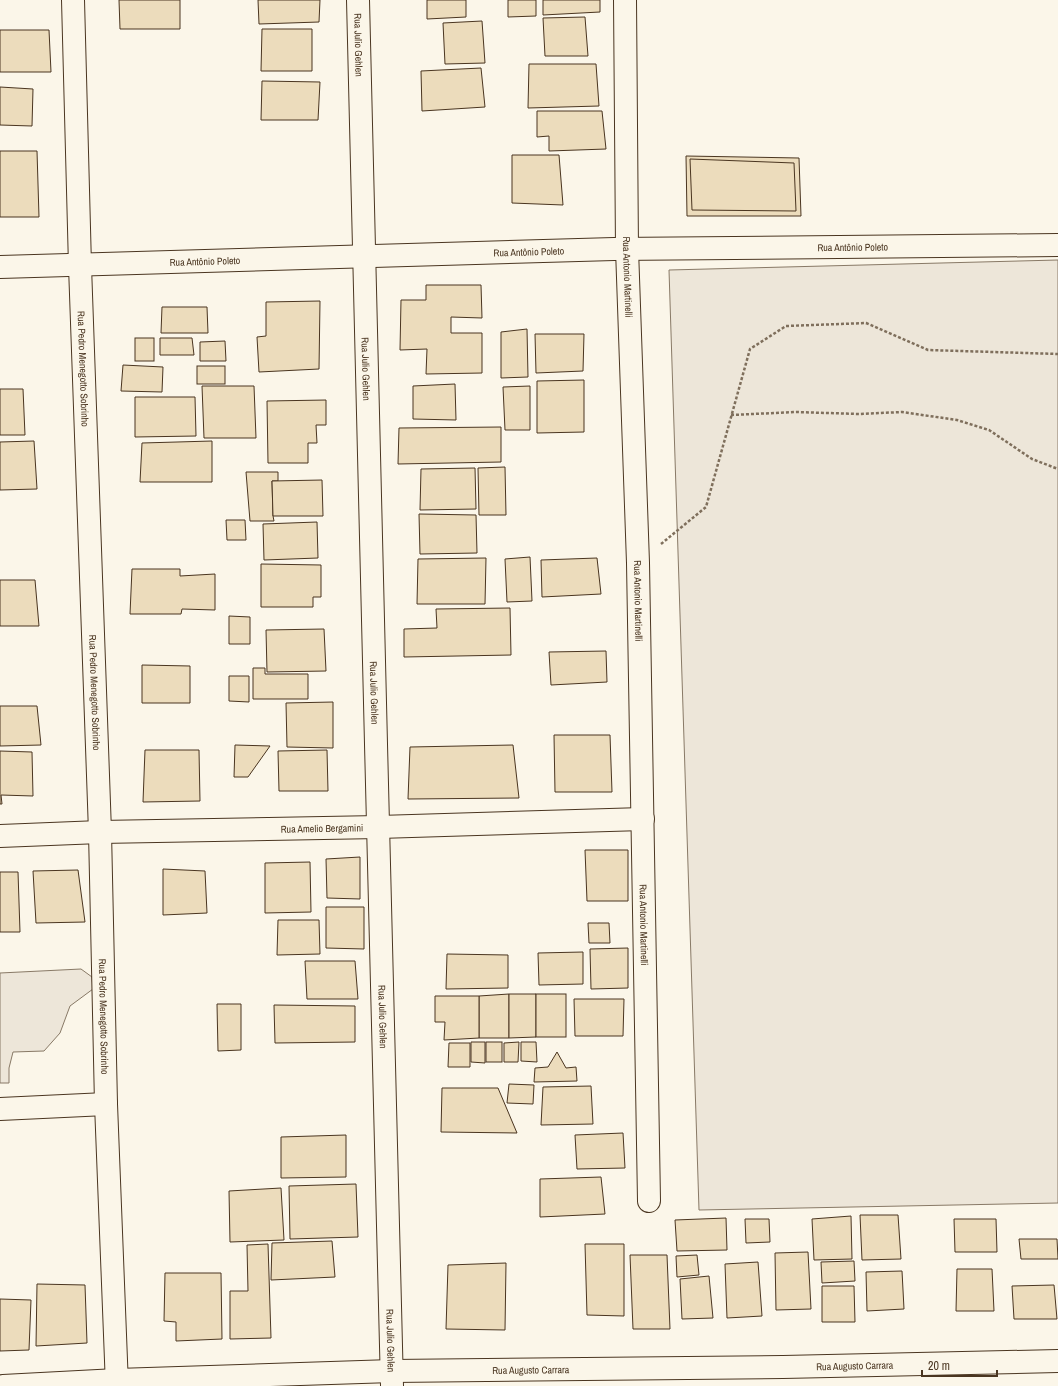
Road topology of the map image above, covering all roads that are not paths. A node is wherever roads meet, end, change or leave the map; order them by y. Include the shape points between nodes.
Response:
1 (73, 0) edge
2 (358, 0) edge
3 (625, 0) edge
4 (1058, 246) edge
5 (627, 248) junction
6 (363, 257) junction
7 (80, 266) junction
8 (0, 267) edge
9 (643, 819) junction
10 (379, 827) junction
11 (100, 832) junction
12 (0, 836) edge
13 (106, 1104) junction
14 (0, 1109) edge
15 (649, 1201) dead end
16 (1058, 1362) edge
17 (783, 1377) edge
18 (392, 1378) edge
19 (117, 1383) edge
20 (3, 1386) edge

1 - 7 street, Rua Pedro Menegotto Sobrinho
2 - 6 street, Rua Julio Gehlen
3 - 5 street, Rua Antonio Martinelli
4 - 5 street, Rua Antônio Poleto
5 - 6 street, Rua Antônio Poleto
5 - 9 street, Rua Antonio Martinelli via 638,564
6 - 7 street, Rua Antônio Poleto
6 - 10 street, Rua Julio Gehlen
7 - 8 street, Rua Antônio Poleto
7 - 11 street, Rua Pedro Menegotto Sobrinho
9 - 10 street, Rua Amelio Bergamini
9 - 15 street, Rua Antonio Martinelli
10 - 11 street, Rua Amelio Bergamini
10 - 18 street, Rua Julio Gehlen
11 - 12 street, Rua Amelio Bergamini
11 - 13 street, Rua Pedro Menegotto Sobrinho
13 - 14 street
13 - 19 street, Rua Pedro Menegotto Sobrinho
16 - 17 street, Rua Augusto Carrara
17 - 18 street, Rua Augusto Carrara
18 - 19 street, Rua Augusto Carrara
19 - 20 street, Rua Augusto Carrara

